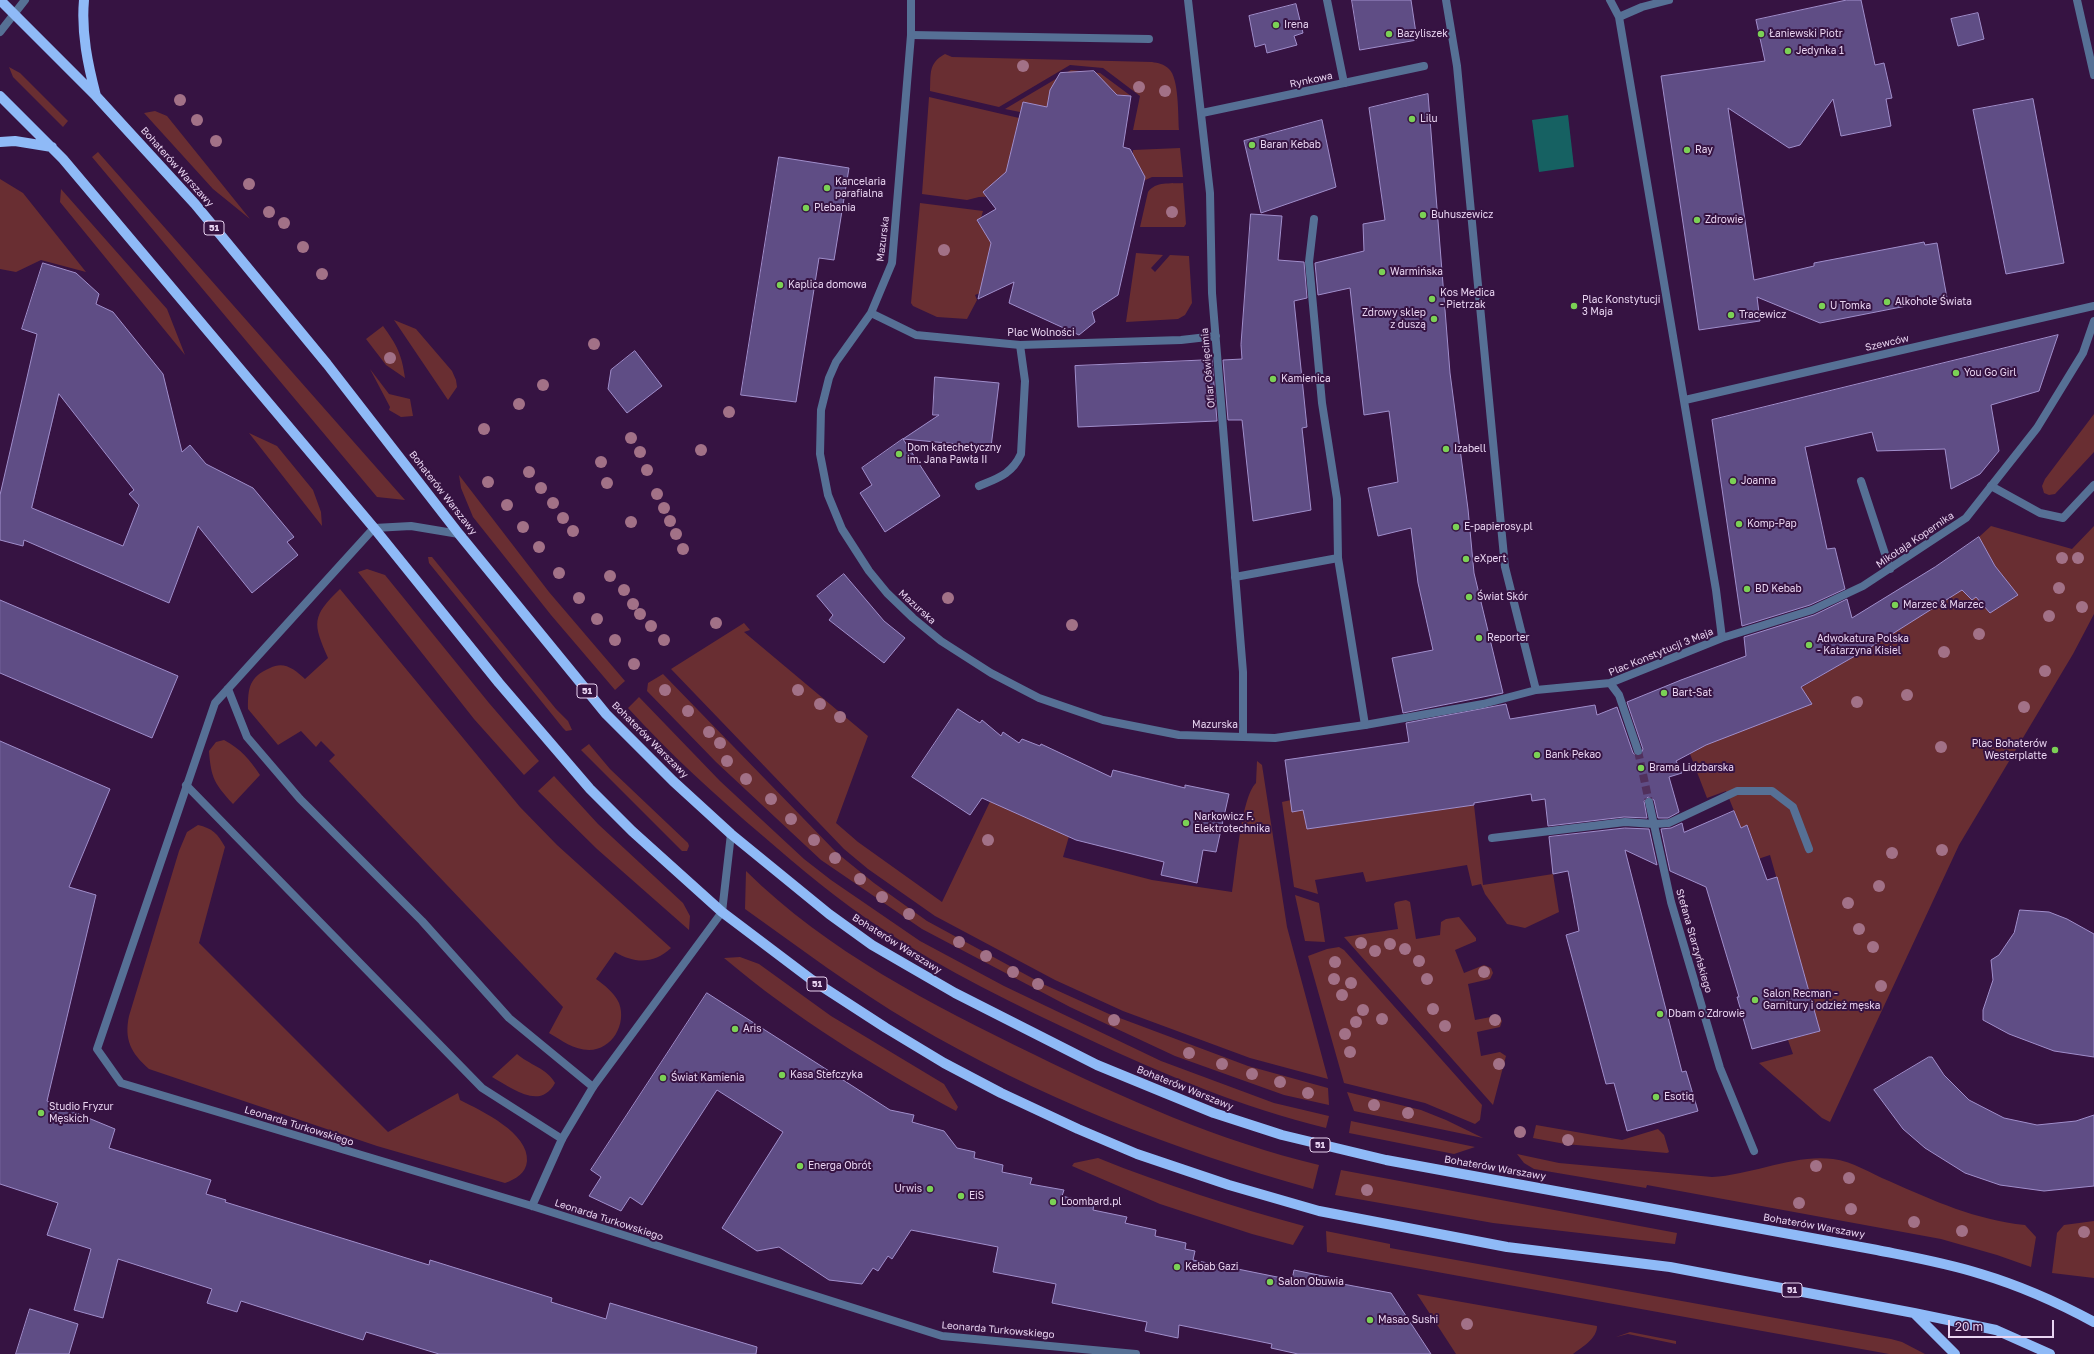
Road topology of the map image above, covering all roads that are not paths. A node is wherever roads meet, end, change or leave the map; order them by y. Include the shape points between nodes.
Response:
1 (0, 0) edge
2 (25, 0) edge
3 (84, 0) edge
4 (911, 0) edge
5 (1188, 0) edge
6 (1327, 0) edge
7 (1446, 0) edge
8 (1610, 0) edge
9 (1669, 0) edge
10 (2076, 0) edge
11 (14, 13) junction
12 (1618, 17) junction
13 (0, 32) edge
14 (911, 36) junction
15 (1149, 39) dead end
16 (1424, 66) dead end
17 (2094, 75) edge
18 (1344, 83) junction
19 (0, 96) edge
20 (96, 96) junction
21 (1202, 113) junction
22 (0, 142) edge
23 (52, 147) junction
24 (1314, 219) dead end
25 (2094, 306) edge
26 (871, 313) junction
27 (2094, 324) edge
28 (1216, 336) junction
29 (1020, 345) junction
30 (1685, 400) junction
31 (1862, 481) dead end
32 (2094, 485) edge
33 (978, 486) dead end
34 (1992, 486) junction
35 (374, 528) junction
36 (459, 534) junction
37 (1338, 558) junction
38 (1890, 568) junction
39 (1234, 577) junction
40 (1722, 638) junction
41 (1610, 683) junction
42 (228, 689) junction
43 (1536, 690) junction
44 (1365, 725) junction
45 (1243, 735) junction
46 (1638, 751) tunnel mouth
47 (186, 785) junction
48 (1649, 802) tunnel mouth
49 (1654, 824) junction
50 (731, 834) junction
51 (1492, 838) dead end
52 (1809, 848) dead end
53 (722, 912) junction
54 (593, 1087) junction
55 (562, 1139) junction
56 (1754, 1151) dead end
57 (532, 1206) junction
58 (1914, 1313) junction
59 (2094, 1322) edge
60 (1136, 1354) edge
61 (1955, 1354) edge
62 (2050, 1354) edge

1 - 11 main road, 51
2 - 11 street
3 - 20 main road via 83,27 87,62
4 - 14 street, Mazurska
5 - 21 street, Ofiar Oświęcimia
6 - 18 street
7 - 43 street via 1457,66 1505,567
8 - 12 street, Plac Konstytucji 3 Maja
9 - 12 street
10 - 17 street
11 - 13 street
11 - 20 main road, Bohaterów Warszawy / 51
12 - 30 street, Plac Konstytucji 3 Maja
14 - 15 street
14 - 26 street, Mazurska via 892,263
16 - 18 street, Rynkowa
18 - 21 street, Rynkowa
19 - 23 main road, 51
20 - 36 main road, Bohaterów Warszawy / 51 via 200,210 327,364
21 - 28 street, Ofiar Oświęcimia via 1210,193 1212,293
22 - 23 main road via 15,140
23 - 35 main road, 51
24 - 37 street via 1309,262 1322,403 1337,499
25 - 30 street, Szewców
26 - 29 street, Plac Wolności via 916,335
26 - 45 street, Mazurska via 836,362 829,378 821,410 820,454 823,477 834,512 853,548 887,593 942,641 990,673 1039,698 1103,720 1179,735
27 - 34 street, Mikołaja Kopernika via 2083,353 2037,428
28 - 29 street, Plac Wolności via 1181,340
28 - 39 street, Ofiar Oświęcimia
29 - 33 street via 1025,381 1021,454 1018,462 1008,473
30 - 40 street, Plac Konstytucji 3 Maja
31 - 38 street
32 - 34 street via 2063,518 2040,512
34 - 38 street, Mikołaja Kopernika via 1966,518
35 - 36 street via 411,526
35 - 42 street
35 - 53 main road, 51 via 575,773 632,831
36 - 50 main road, Bohaterów Warszawy / 51 via 606,714
37 - 39 street
37 - 44 street
38 - 40 street, Mikołaja Kopernika via 1863,586 1812,610
39 - 45 street, Ofiar Oświęcimia via 1243,672
40 - 41 street, Plac Konstytucji 3 Maja
41 - 43 street, Plac Konstytucji 3 Maja
41 - 46 street via 1619,695
42 - 47 street via 215,703
42 - 54 street via 247,737 300,799 422,921 509,1018
43 - 44 street, Mazurska via 1483,704
44 - 45 street, Mazurska via 1275,738
47 - 55 street via 482,1088
47 - 57 street, Leonarda Turkowskiego via 97,1049 121,1083
48 - 49 street, Stefana Starzyńskiego
49 - 51 street via 1625,822
49 - 52 street via 1669,823 1737,791 1772,791 1793,807
49 - 56 street, Stefana Starzyńskiego via 1671,902 1720,1068
50 - 53 street
50 - 59 main road, Bohaterów Warszawy / 51 via 829,914 898,961 955,993 1098,1065 1214,1114 1282,1135 1386,1160 1941,1263 1980,1273 2034,1292
53 - 54 street
53 - 58 main road, 51 via 812,980 944,1063 1000,1093 1078,1129 1137,1154 1229,1185 1319,1211 1440,1235 1507,1247 1670,1267
54 - 55 street
55 - 57 street
57 - 60 street, Leonarda Turkowskiego via 942,1336
58 - 61 main road
58 - 62 main road, 51 via 1996,1330

